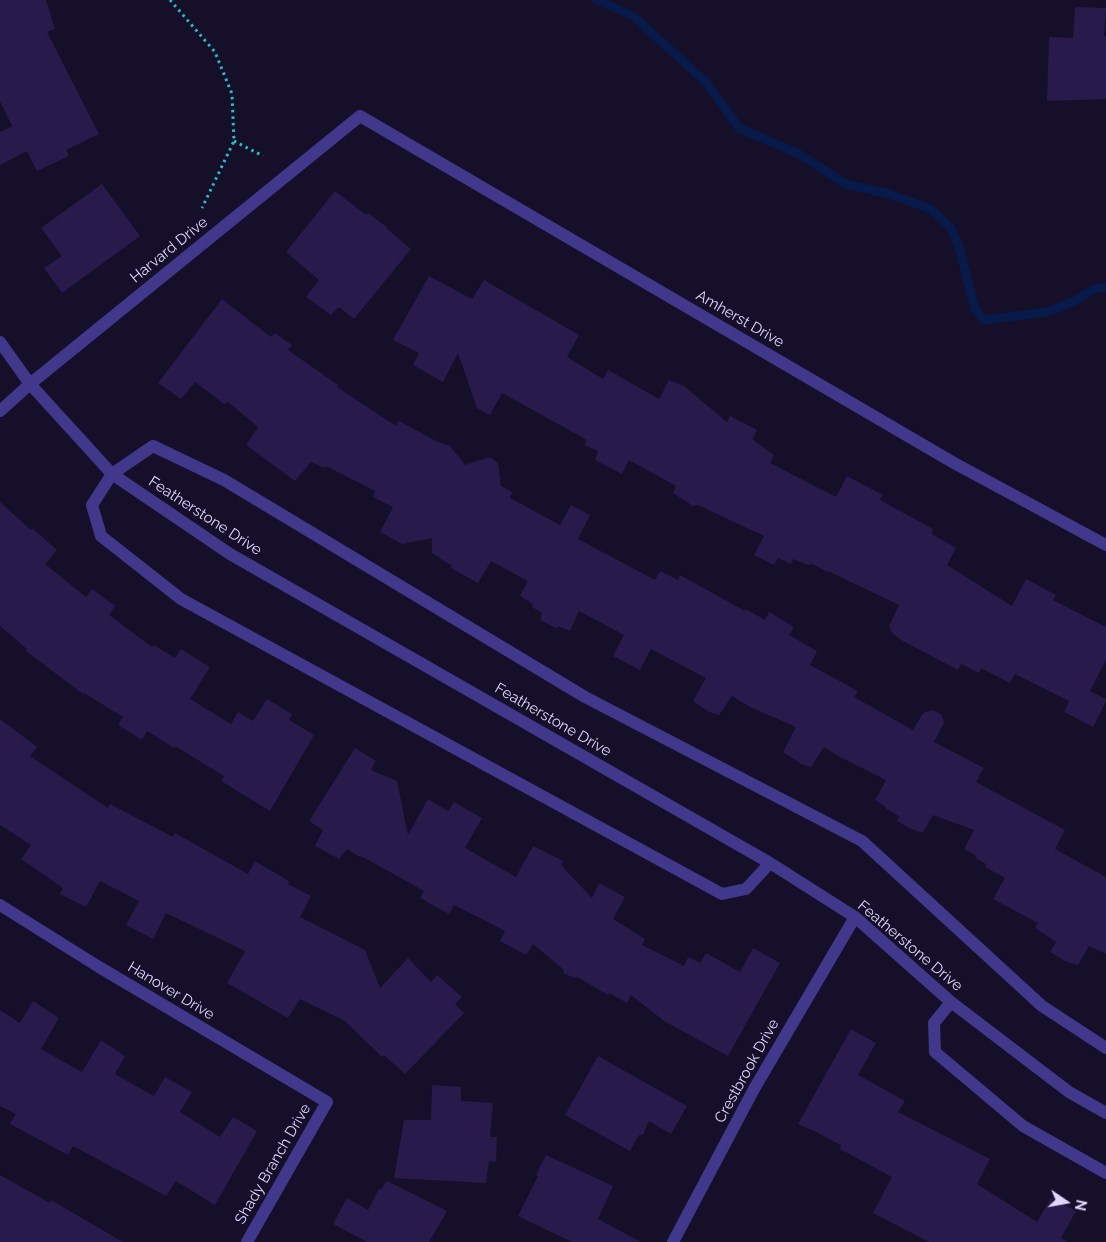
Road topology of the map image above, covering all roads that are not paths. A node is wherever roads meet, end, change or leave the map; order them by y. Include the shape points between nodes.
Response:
1 (360, 116) joint
2 (0, 342) edge
3 (30, 384) junction
4 (0, 411) edge
5 (112, 474) junction
6 (1106, 545) edge
7 (770, 863) junction
8 (0, 905) edge
9 (854, 918) junction
10 (951, 1002) junction
11 (1106, 1048) edge
12 (327, 1102) joint
13 (1106, 1113) edge
14 (1106, 1173) edge
15 (248, 1242) edge
16 (673, 1242) edge

1 - 3 street, Harvard Drive
1 - 6 street, Amherst Drive via 954,463
2 - 3 street, Featherstone Drive
3 - 4 street, Harvard Drive
3 - 5 street, Featherstone Drive
5 - 7 street, Featherstone Drive via 230,554
5 - 7 street via 92,505 101,536 181,599 722,894 746,889
5 - 11 street via 153,446 224,480 585,697 862,841 1042,1006
7 - 9 street, Featherstone Drive
8 - 12 street, Hanover Drive
9 - 10 street, Featherstone Drive
9 - 16 street, Crestbrook Drive via 754,1089
10 - 13 street, Featherstone Drive via 1069,1092
10 - 14 street via 934,1024 935,1052 1022,1126
12 - 15 street, Shady Branch Drive

